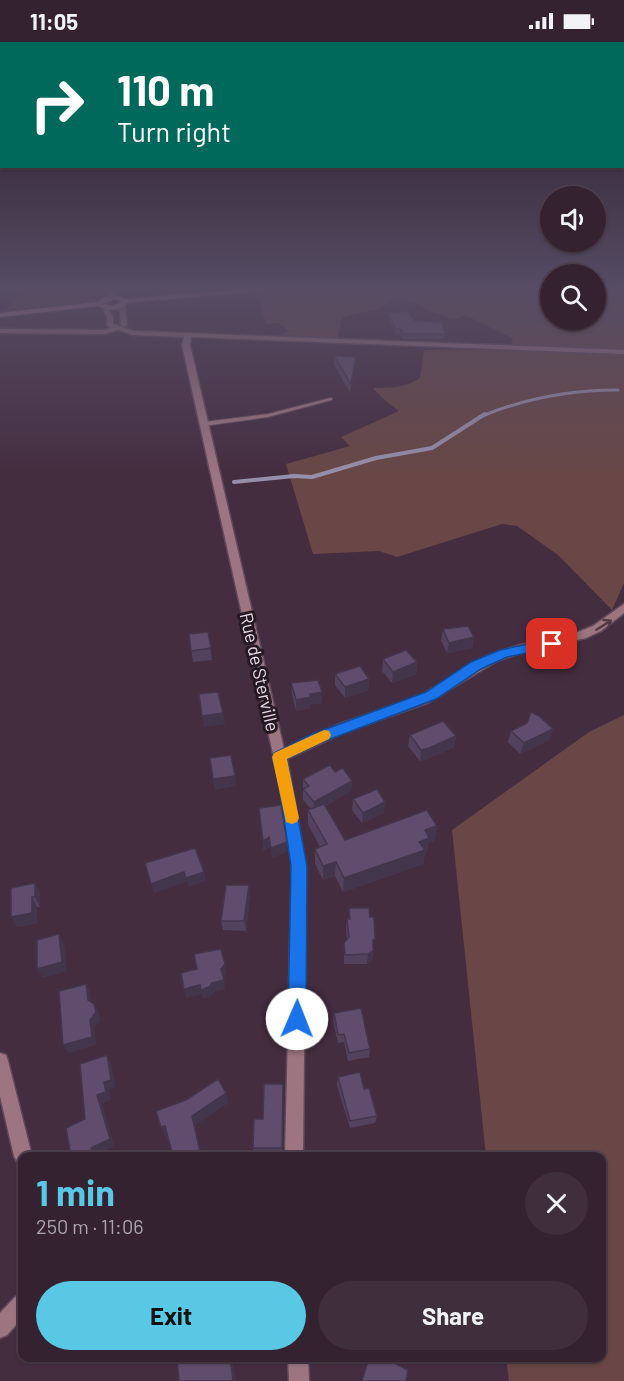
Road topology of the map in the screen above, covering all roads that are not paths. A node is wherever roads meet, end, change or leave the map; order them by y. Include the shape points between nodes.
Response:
1 (187, 349) edge
2 (556, 349) edge
3 (624, 352) edge
4 (330, 399) dead end
5 (204, 424) junction
6 (624, 607) edge
7 (279, 757) junction
8 (0, 1060) edge
9 (22, 1152) edge
10 (294, 1152) edge
11 (18, 1308) edge
12 (0, 1328) edge
13 (298, 1362) edge
14 (299, 1381) edge

1 - 5 street, Rue de Sterville
2 - 3 street
4 - 5 lane via 268,415
5 - 7 street, Rue de Sterville
7 -> 6 street via 336,730 431,695 504,653 594,631
7 - 10 street, Rue de Sterville via 299,866
8 - 9 street
11 - 12 street
13 - 14 street

